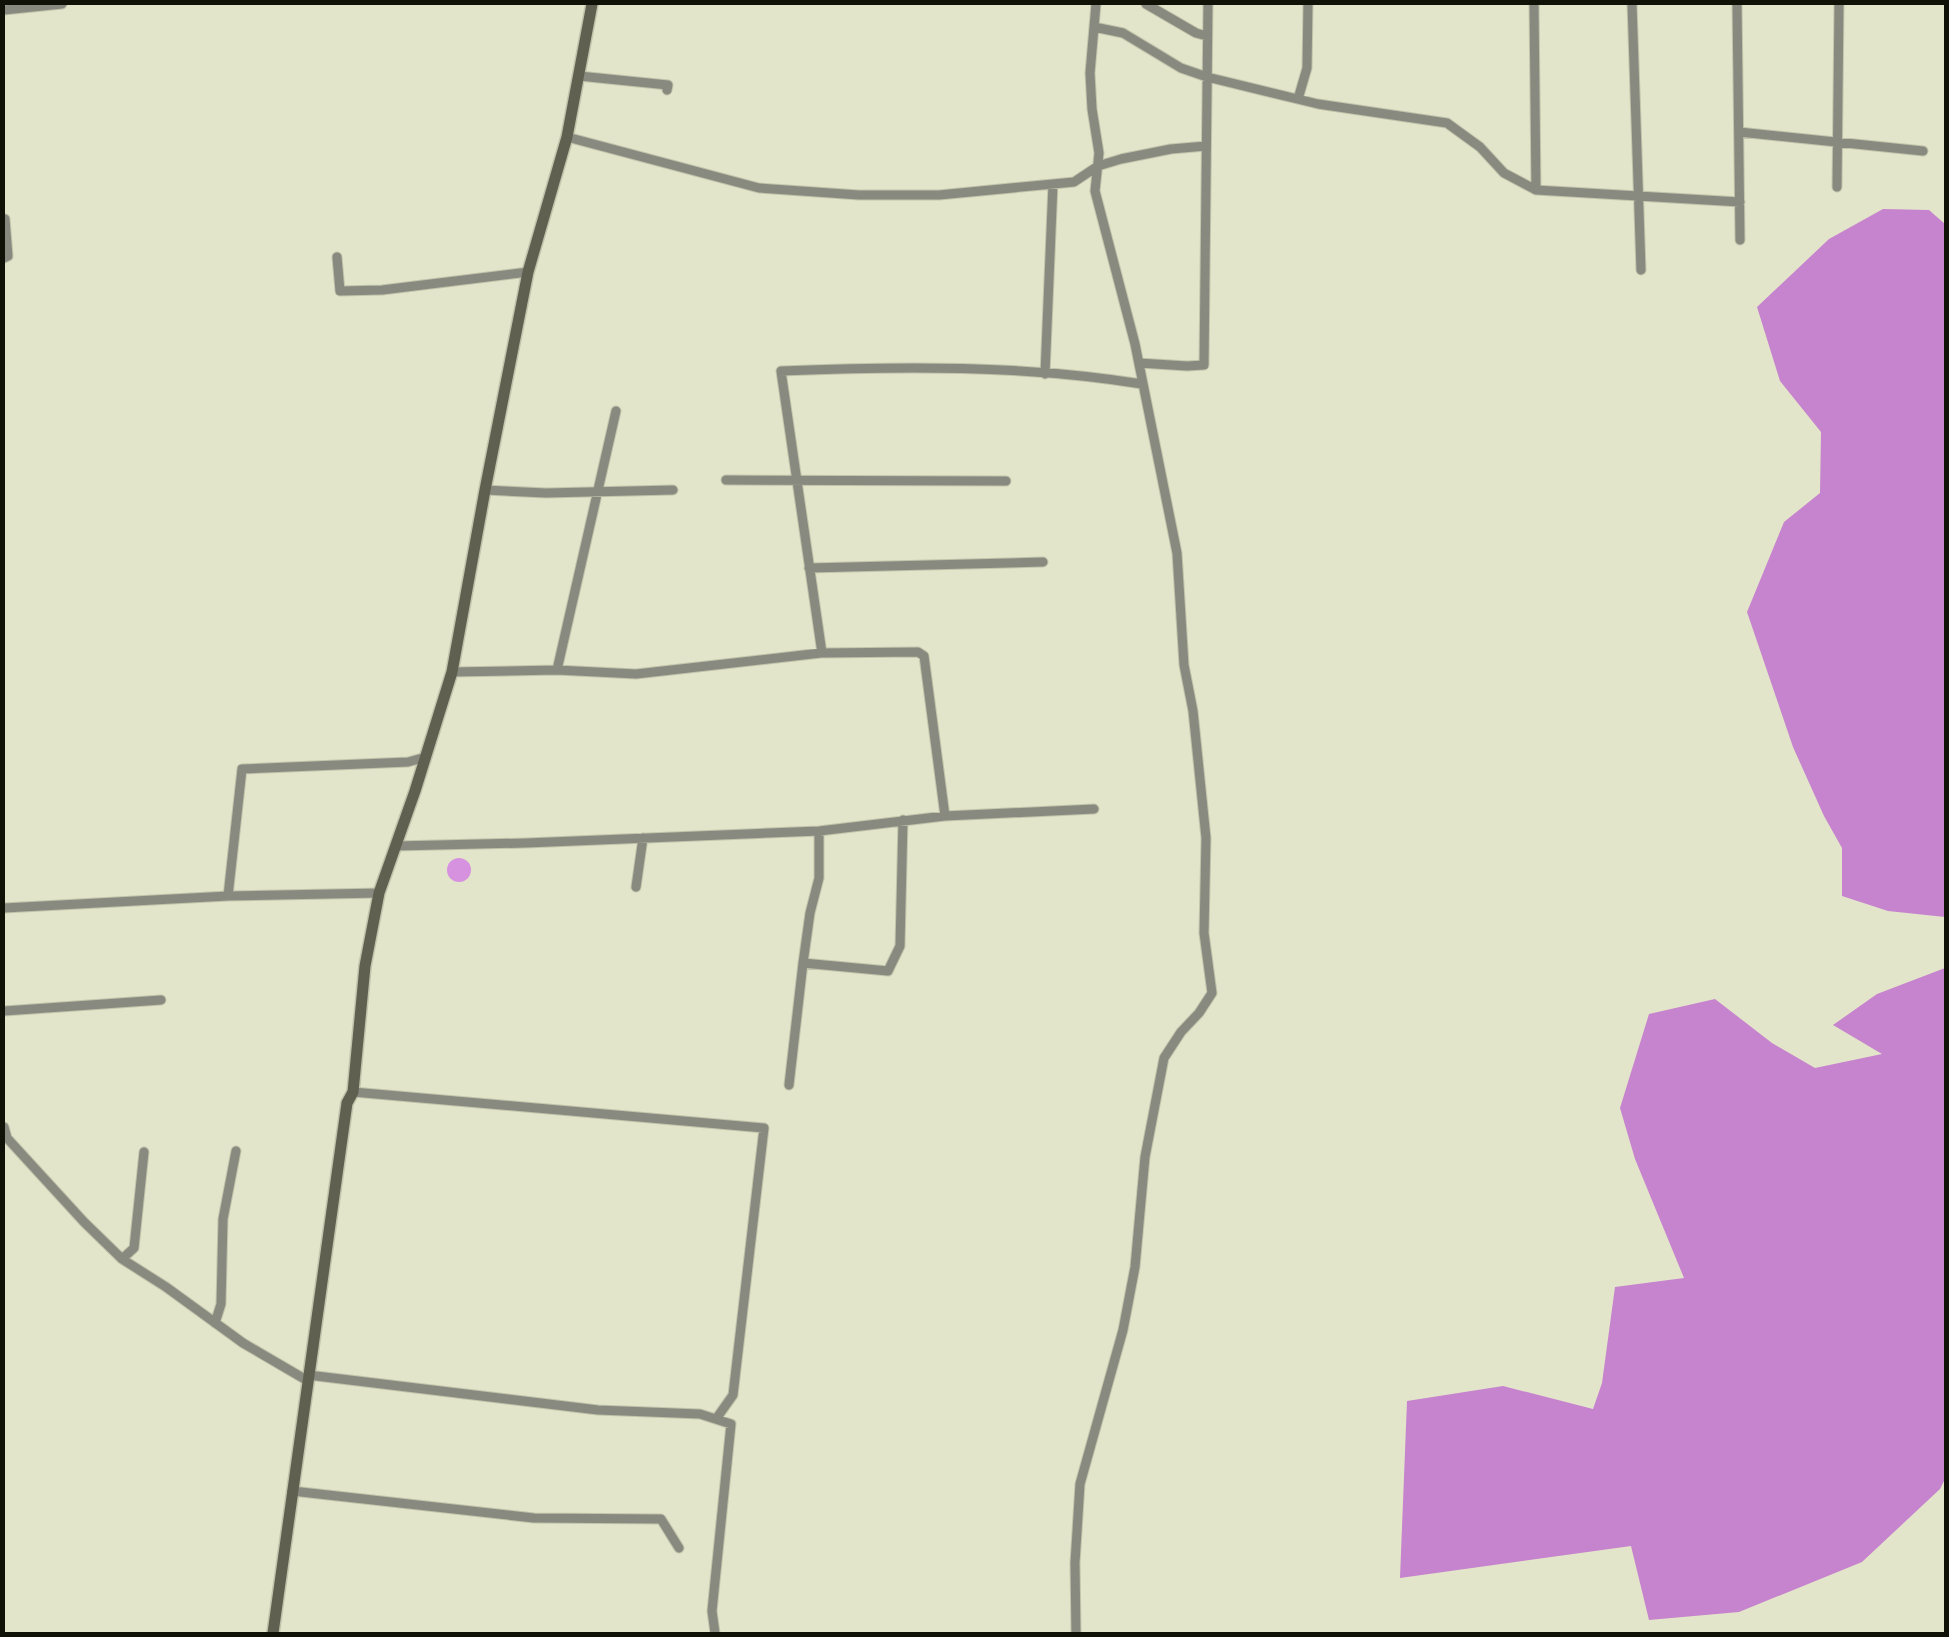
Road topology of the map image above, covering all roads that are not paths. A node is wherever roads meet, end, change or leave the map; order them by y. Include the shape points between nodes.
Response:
1 (62, 4) edge
2 (592, 4) edge
3 (1096, 4) edge
4 (1146, 4) edge
5 (1208, 4) edge
6 (1308, 4) edge
7 (1534, 4) edge
8 (1632, 4) edge
9 (1737, 4) edge
10 (1839, 4) edge
11 (4, 10) edge
12 (1094, 27) junction
13 (1207, 36) junction
14 (579, 76) junction
15 (1207, 77) junction
16 (667, 90) dead end
17 (1298, 99) junction
18 (1739, 132) junction
19 (567, 137) junction
20 (1837, 141) junction
21 (1206, 146) junction
22 (1923, 151) dead end
23 (1098, 166) junction
24 (1053, 184) junction
25 (1837, 187) dead end
26 (1536, 190) junction
27 (1638, 196) junction
28 (1740, 202) junction
29 (5, 219) edge
30 (1740, 240) dead end
31 (337, 257) dead end
32 (4, 258) edge
33 (1641, 270) dead end
34 (528, 272) junction
35 (1139, 363) junction
36 (1045, 374) junction
37 (1142, 384) junction
38 (616, 410) dead end
39 (726, 480) dead end
40 (1006, 481) dead end
41 (797, 482) junction
42 (485, 490) junction
43 (673, 490) dead end
44 (598, 492) junction
45 (1043, 562) dead end
46 (809, 568) junction
47 (822, 653) junction
48 (557, 670) junction
49 (452, 672) junction
50 (426, 758) junction
51 (1094, 808) dead end
52 (945, 816) junction
53 (903, 820) junction
54 (819, 831) junction
55 (643, 838) junction
56 (396, 846) junction
57 (636, 888) dead end
58 (379, 893) junction
59 (228, 896) junction
60 (4, 908) edge
61 (803, 963) junction
62 (161, 1000) dead end
63 (4, 1011) edge
64 (789, 1085) dead end
65 (353, 1092) junction
66 (4, 1127) edge
67 (236, 1151) dead end
68 (144, 1152) dead end
69 (122, 1259) junction
70 (215, 1323) junction
71 (308, 1378) junction
72 (716, 1419) junction
73 (292, 1491) junction
74 (679, 1548) dead end
75 (274, 1633) edge
76 (715, 1633) edge
77 (1076, 1633) edge

1 - 11 street
2 - 14 main road
3 - 12 street
4 - 13 street
5 - 13 street
6 - 17 street via 1307,68
7 - 26 street
8 - 27 street
9 - 18 street
10 - 20 street
12 - 15 street via 1123,34 1181,68
12 - 23 street via 1090,92 1098,141
13 - 15 street
14 - 16 street via 668,85
14 - 19 main road
15 - 17 street
15 - 21 street
17 - 26 street via 1447,123 1480,146 1504,172
18 - 20 street
18 - 28 street
19 - 24 street via 759,188 859,195 939,195
19 - 34 main road
20 - 22 street
20 - 25 street
21 - 23 street via 1171,149
21 - 35 street via 1204,365
23 - 24 street via 1074,182
23 - 35 street via 1095,191 1124,294
24 - 36 street
26 - 27 street
27 - 28 street
27 - 33 street
28 - 30 street
29 - 32 street via 8,256
31 - 34 street via 340,291 382,290
34 - 42 main road
35 - 37 street
36 - 37 street
36 - 41 street via 964,368 780,371
37 - 77 street via 1177,554 1184,665 1193,711 1206,838 1204,933 1212,993 1164,1058 1145,1157 1135,1267 1123,1330 1080,1484 1075,1563
38 - 44 street
39 - 41 street
40 - 41 street
41 - 46 street
42 - 44 street
42 - 49 main road
43 - 44 street
44 - 48 street
45 - 46 street
46 - 47 street
47 - 48 street via 636,674
47 - 52 street via 918,652 924,656
48 - 49 street
49 - 50 main road
50 - 56 main road
50 - 59 street via 408,762 242,769
51 - 52 street
52 - 53 street
53 - 54 street
53 - 61 street via 900,946 888,971
54 - 55 street
54 - 61 street via 819,878
55 - 56 street
55 - 57 street
56 - 58 main road
58 - 59 street
58 - 65 main road via 365,966
59 - 60 street
61 - 64 street
62 - 63 street
65 - 71 main road via 347,1103
65 - 72 street via 764,1128 733,1395
66 - 69 street via 6,1138
67 - 70 street via 223,1219 221,1304
68 - 69 street via 134,1248
69 - 70 street
70 - 71 street via 242,1343
71 - 72 street via 598,1410 700,1414
71 - 73 main road
72 - 76 street via 731,1424 712,1612
73 - 74 street via 534,1518 661,1519
73 - 75 main road

